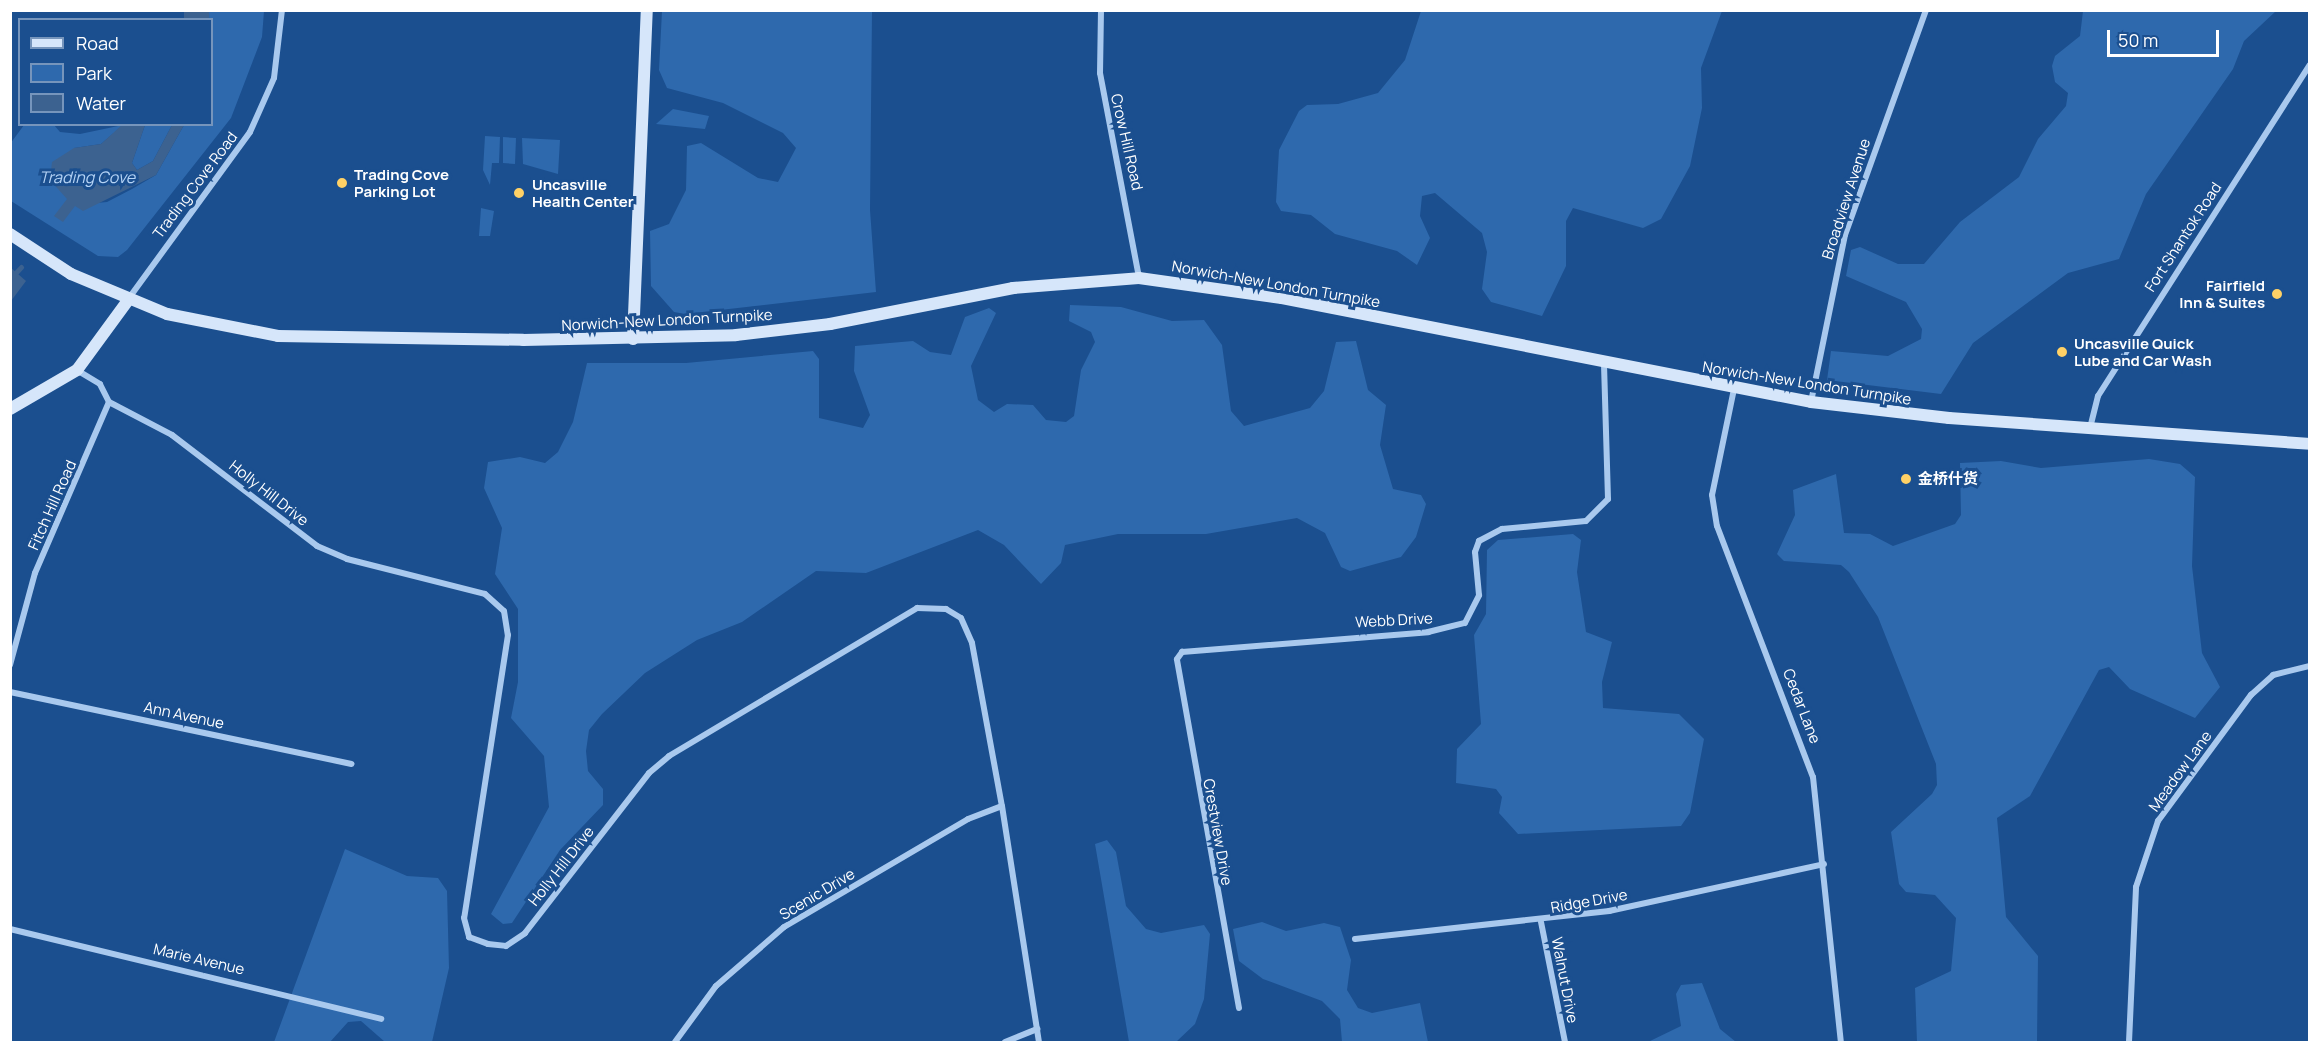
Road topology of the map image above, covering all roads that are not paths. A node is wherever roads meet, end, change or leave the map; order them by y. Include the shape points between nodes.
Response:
1 (282, 10) edge
2 (647, 10) edge
3 (1101, 10) edge
4 (1926, 10) edge
5 (2310, 65) edge
6 (10, 234) edge
7 (1139, 278) junction
8 (129, 299) junction
9 (633, 339) junction
10 (1604, 361) junction
11 (77, 370) junction
12 (1734, 389) junction
13 (109, 402) junction
14 (1811, 402) junction
15 (10, 409) edge
16 (2090, 428) junction
17 (2310, 444) edge
18 (1177, 659) joint
19 (10, 665) edge
20 (2310, 666) edge
21 (10, 692) edge
22 (352, 764) dead end
23 (1002, 806) junction
24 (1824, 864) junction
25 (1541, 922) junction
26 (10, 929) edge
27 (1355, 939) dead end
28 (1239, 1008) dead end
29 (381, 1019) dead end
30 (1037, 1029) junction
31 (675, 1042) edge
32 (1005, 1042) edge
33 (1039, 1042) edge
34 (1565, 1042) edge
35 (1841, 1042) edge
36 (2129, 1042) edge

1 - 8 street, Trading Cove Road via 274,78 250,132
2 - 9 main road
3 - 7 street, Crow Hill Road via 1100,73
4 - 14 street, Broadview Avenue via 1845,235
5 - 16 street, Fort Shantok Road via 2098,396
6 - 8 main road, Norwich-New London Turnpike via 33,252
7 - 9 main road, Norwich-New London Turnpike via 1012,288 830,324
7 - 10 main road, Norwich-New London Turnpike via 1251,293
8 - 9 main road, Norwich-New London Turnpike via 198,324 278,336
8 - 11 main road
10 - 12 main road, Norwich-New London Turnpike
10 - 18 street, Webb Drive via 1608,499 1586,521 1502,530 1479,541 1475,552 1479,595 1465,623 1428,632 1182,652
11 - 13 street via 100,384
11 - 15 main road
12 - 14 main road, Norwich-New London Turnpike
12 - 24 street, Cedar Lane via 1712,495 1717,526 1803,739
13 - 19 street, Fitch Hill Road via 35,573
13 - 23 street, Holly Hill Drive via 172,435 317,546 347,559 485,594 504,612 508,635 464,918 469,937 507,946 525,933 656,768 917,608 946,609 961,618 972,643
14 - 16 main road, Norwich-New London Turnpike
16 - 17 main road, Norwich-New London Turnpike
18 - 28 street, Crestview Drive
20 - 36 street, Meadow Lane via 2273,675 2251,695 2158,821 2136,887
21 - 22 street, Ann Avenue
23 - 30 street, Holly Hill Drive
23 - 31 street, Scenic Drive via 968,819 784,927 716,986
24 - 25 street, Ridge Drive
24 - 35 street, Cedar Lane
25 - 27 street, Ridge Drive
25 - 34 street, Walnut Drive
26 - 29 street, Marie Avenue
30 - 32 street
30 - 33 street, Holly Hill Drive

